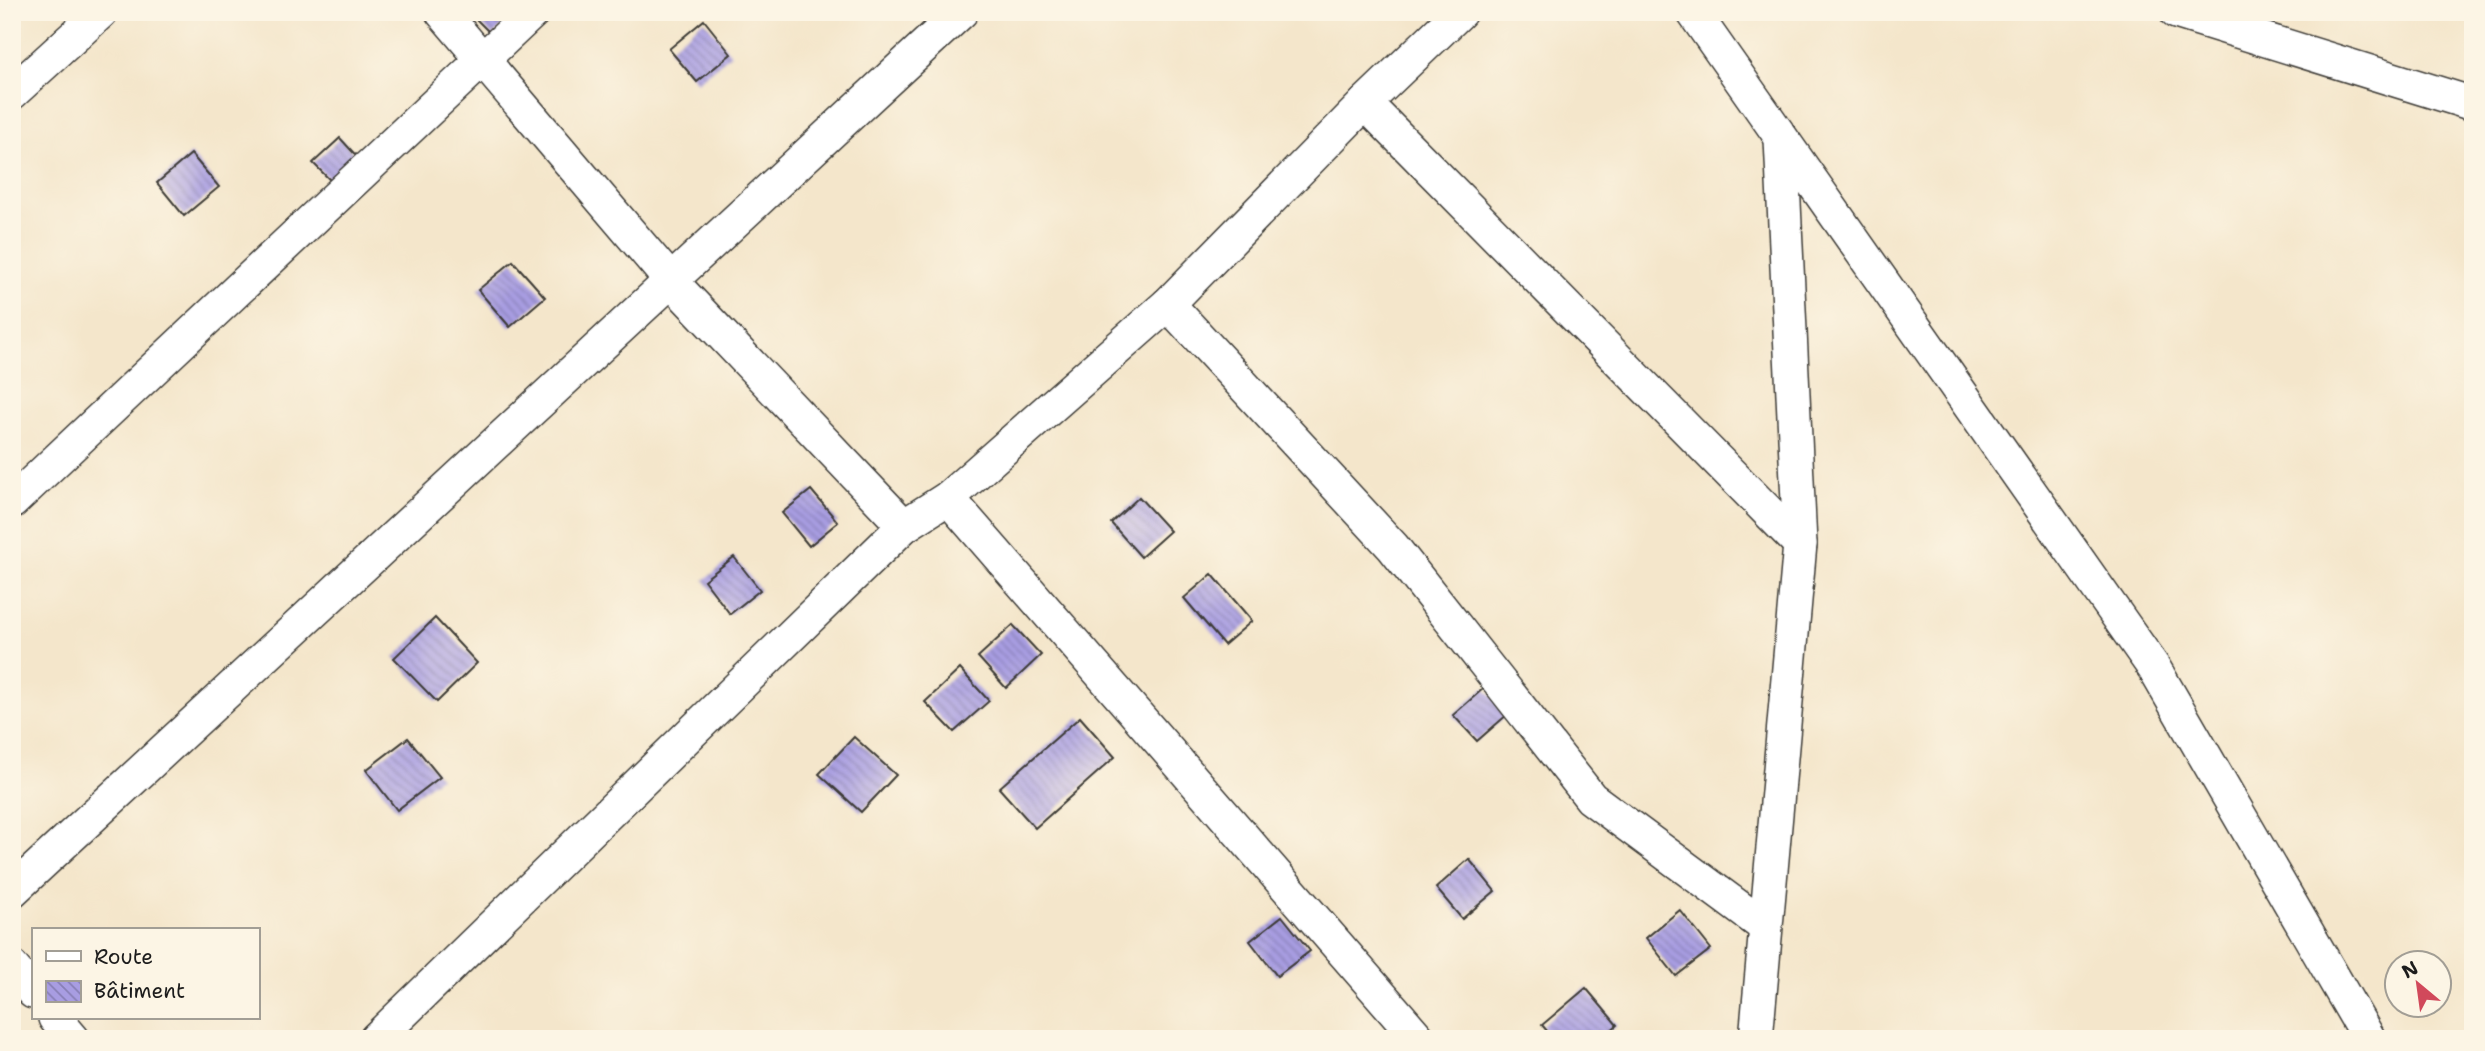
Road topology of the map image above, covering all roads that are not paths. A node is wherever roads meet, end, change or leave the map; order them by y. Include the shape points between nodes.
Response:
1 (102, 12) edge
2 (442, 12) edge
3 (533, 12) edge
4 (961, 12) edge
5 (1460, 12) edge
6 (1693, 12) edge
7 (2176, 12) edge
8 (481, 60) junction
9 (12, 93) edge
10 (1365, 103) junction
11 (2473, 104) edge
12 (1781, 139) junction
13 (671, 281) junction
14 (1168, 304) junction
15 (948, 498) junction
16 (12, 502) edge
17 (904, 526) junction
18 (1800, 544) junction
19 (12, 891) edge
20 (1764, 926) junction
21 (12, 967) edge
22 (32, 991) edge
23 (57, 1020) edge
24 (73, 1039) edge
25 (376, 1039) edge
26 (1419, 1039) edge
27 (1756, 1039) edge
28 (2369, 1039) edge

1 - 9 street
2 - 8 street
3 - 8 street
4 - 13 street
5 - 10 street
6 - 12 street
7 - 11 street
8 - 13 street
8 - 16 street
10 - 14 street
10 - 18 street
12 - 18 street
12 - 28 street via 2154,668
13 - 17 street
13 - 19 street
14 - 15 street
14 - 20 street via 1393,547 1591,798
15 - 17 street
15 - 26 street
17 - 25 street
18 - 20 street
20 - 27 street
21 - 22 street
23 - 24 street

